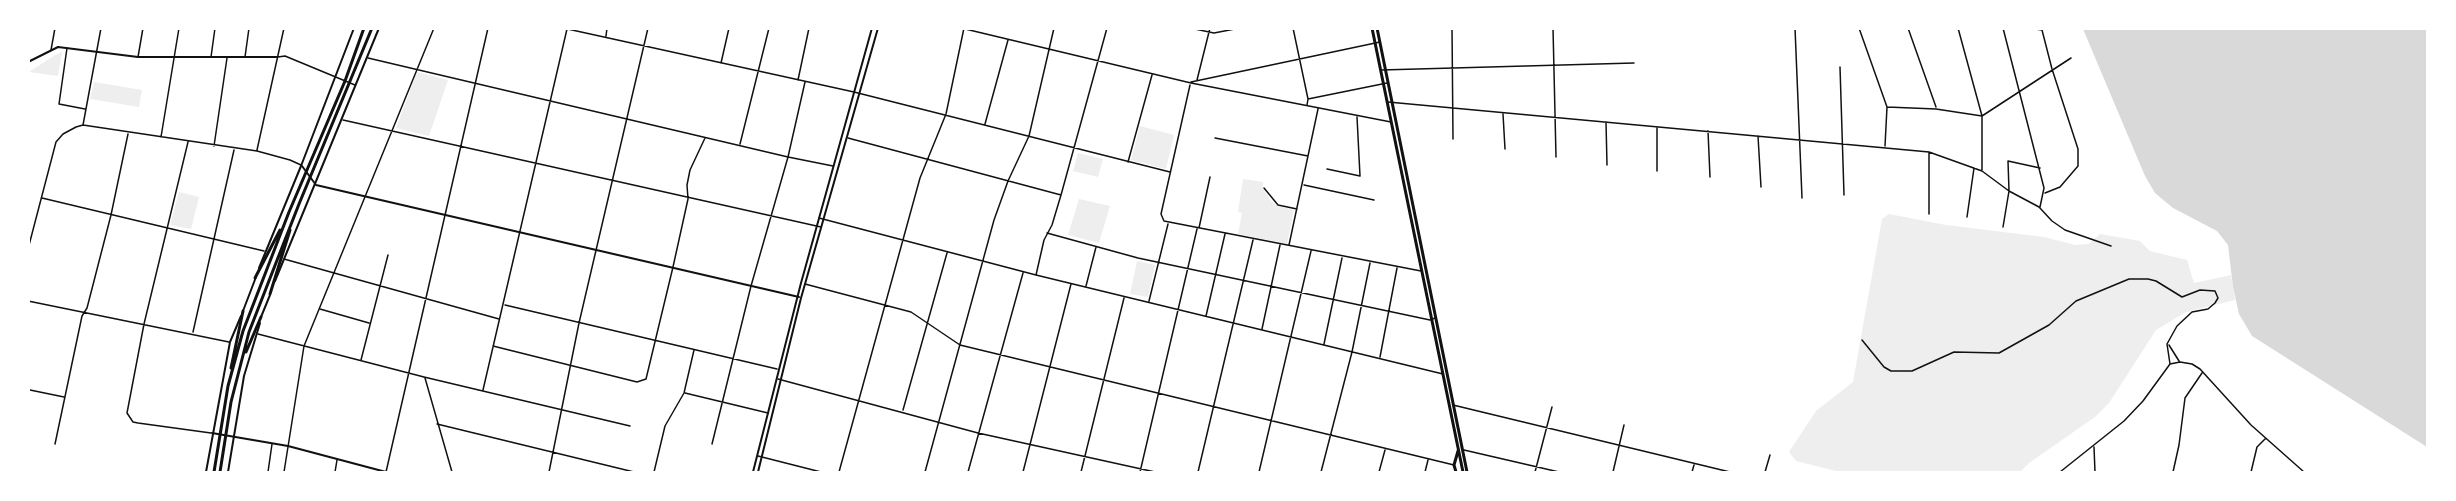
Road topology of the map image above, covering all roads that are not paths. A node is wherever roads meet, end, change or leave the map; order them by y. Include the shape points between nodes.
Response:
1 (55, 28) edge
2 (101, 28) edge
3 (143, 28) edge
4 (179, 28) edge
5 (215, 28) edge
6 (249, 28) edge
7 (284, 28) edge
8 (354, 28) edge
9 (364, 28) edge
10 (372, 28) edge
11 (379, 28) edge
12 (434, 28) edge
13 (488, 28) edge
14 (563, 28) edge
15 (608, 28) edge
16 (648, 28) edge
17 (729, 28) edge
18 (769, 28) edge
19 (809, 28) edge
20 (872, 28) edge
21 (878, 28) edge
22 (1054, 28) edge
23 (1107, 28) edge
24 (1190, 28) edge
25 (1210, 28) edge
26 (1240, 28) edge
27 (1293, 28) edge
28 (1372, 28) edge
29 (1377, 28) edge
30 (1452, 28) edge
31 (1553, 28) edge
32 (1795, 28) edge
33 (1859, 28) edge
34 (1908, 28) edge
35 (1958, 28) edge
36 (2003, 28) edge
37 (2029, 28) edge
38 (567, 29) edge
39 (963, 29) edge
40 (2042, 30) edge
41 (1209, 33) junction
42 (606, 37) junction
43 (1008, 40) junction
44 (1380, 42) junction
45 (1375, 43) junction
46 (644, 45) junction
47 (68, 48) junction
48 (1049, 50) junction
49 (51, 51) junction
50 (96, 52) junction
51 (138, 57) junction
52 (211, 57) junction
53 (278, 57) junction
54 (227, 58) junction
55 (244, 58) junction
56 (367, 58) junction
57 (2071, 58) dead end
58 (173, 59) junction
59 (1300, 59) junction
60 (1099, 61) junction
61 (28, 62) edge
62 (721, 63) junction
63 (1634, 63) dead end
64 (1554, 66) junction
65 (1840, 67) dead end
66 (1452, 68) junction
67 (2052, 69) junction
68 (417, 70) junction
69 (1383, 70) junction
70 (759, 71) junction
71 (1152, 74) junction
72 (335, 76) junction
73 (798, 80) junction
74 (805, 81) junction
75 (1197, 81) junction
76 (347, 82) junction
77 (475, 83) junction
78 (1191, 83) junction
79 (1386, 84) junction
80 (356, 85) junction
81 (2019, 90) junction
82 (854, 92) junction
83 (859, 93) junction
84 (1308, 99) junction
85 (552, 101) junction
86 (1390, 102) junction
87 (1307, 106) junction
88 (1887, 106) junction
89 (1318, 108) junction
90 (1454, 108) junction
91 (86, 109) junction
92 (1936, 109) junction
93 (1503, 113) junction
94 (946, 114) junction
95 (1982, 116) junction
96 (1357, 117) junction
97 (1556, 117) junction
98 (627, 118) junction
99 (342, 120) junction
100 (1606, 121) junction
101 (1394, 122) junction
102 (83, 125) junction
103 (985, 125) junction
104 (1657, 126) junction
105 (392, 130) junction
106 (1708, 130) junction
107 (129, 134) junction
108 (1758, 135) junction
109 (1029, 136) junction
110 (706, 137) junction
111 (846, 137) junction
112 (161, 138) junction
113 (1215, 138) dead end
114 (1453, 139) dead end
115 (1800, 139) junction
116 (188, 142) junction
117 (1842, 144) junction
118 (740, 145) junction
119 (214, 146) junction
120 (1885, 146) junction
121 (462, 147) junction
122 (1074, 148) junction
123 (235, 149) junction
124 (1505, 149) dead end
125 (257, 151) junction
126 (1929, 152) junction
127 (1309, 156) junction
128 (788, 157) junction
129 (1556, 157) dead end
130 (926, 160) junction
131 (1128, 162) junction
132 (536, 164) junction
133 (1607, 165) dead end
134 (301, 166) junction
135 (833, 166) junction
136 (838, 167) junction
137 (1974, 168) junction
138 (2040, 168) junction
139 (1327, 169) dead end
140 (307, 171) junction
141 (1657, 171) dead end
142 (1982, 171) junction
143 (1170, 172) junction
144 (311, 176) junction
145 (1210, 177) dead end
146 (1710, 177) dead end
147 (613, 181) junction
148 (1008, 181) junction
149 (316, 185) junction
150 (1303, 185) junction
151 (1761, 187) dead end
152 (1264, 188) dead end
153 (2009, 191) junction
154 (2045, 193) junction
155 (1061, 195) junction
156 (1844, 195) dead end
157 (365, 197) junction
158 (42, 198) junction
159 (1802, 198) dead end
160 (687, 199) junction
161 (1374, 200) dead end
162 (298, 204) junction
163 (2039, 207) junction
164 (1298, 209) junction
165 (289, 212) junction
166 (1929, 214) dead end
167 (111, 215) junction
168 (445, 215) junction
169 (772, 216) junction
170 (1967, 217) dead end
171 (819, 218) junction
172 (823, 219) junction
173 (1168, 223) junction
174 (816, 226) junction
175 (821, 227) junction
176 (2003, 227) dead end
177 (168, 228) junction
178 (1198, 228) junction
179 (520, 232) junction
180 (1047, 233) junction
181 (1225, 234) junction
182 (214, 238) junction
183 (1253, 239) junction
184 (904, 241) junction
185 (1280, 244) junction
186 (1096, 246) junction
187 (1289, 246) junction
188 (2111, 246) dead end
189 (28, 249) edge
190 (596, 250) junction
191 (1311, 250) junction
192 (265, 251) junction
193 (947, 252) junction
194 (388, 255) dead end
195 (1342, 257) junction
196 (284, 260) junction
197 (983, 261) junction
198 (1159, 262) junction
199 (1370, 262) junction
200 (673, 267) junction
201 (1397, 267) junction
202 (1189, 268) junction
203 (1425, 269) junction
204 (1420, 271) junction
205 (1024, 272) junction
206 (334, 273) junction
207 (1217, 274) junction
208 (1036, 275) junction
209 (255, 278) junction
210 (1245, 280) junction
211 (801, 283) junction
212 (805, 284) junction
213 (1071, 284) junction
214 (380, 285) junction
215 (1272, 285) junction
216 (751, 286) junction
217 (1086, 287) junction
218 (1303, 291) junction
219 (270, 294) junction
220 (797, 296) junction
221 (1124, 297) junction
222 (427, 298) junction
223 (801, 298) junction
224 (1333, 298) junction
225 (28, 302) edge
226 (1149, 302) junction
227 (1361, 304) junction
228 (504, 305) junction
229 (885, 305) junction
230 (320, 309) junction
231 (1179, 309) junction
232 (1389, 309) junction
233 (243, 311) junction
234 (85, 312) junction
235 (1206, 316) junction
236 (261, 317) junction
237 (1435, 318) junction
238 (500, 319) junction
239 (1430, 320) junction
240 (370, 323) junction
241 (579, 323) junction
242 (927, 323) junction
243 (144, 324) junction
244 (1234, 324) junction
245 (1262, 330) junction
246 (192, 334) junction
247 (257, 334) junction
248 (1292, 338) junction
249 (655, 340) junction
250 (1862, 340) dead end
251 (230, 342) junction
252 (2168, 343) junction
253 (960, 345) junction
254 (1324, 345) junction
255 (304, 346) junction
256 (493, 346) junction
257 (694, 350) junction
258 (1353, 352) junction
259 (1000, 355) junction
260 (1380, 358) junction
261 (733, 359) junction
262 (361, 360) junction
263 (2180, 362) junction
264 (2170, 364) junction
265 (570, 366) junction
266 (240, 367) junction
267 (1049, 367) junction
268 (778, 369) junction
269 (2203, 372) junction
270 (409, 373) junction
271 (1444, 374) junction
272 (424, 377) junction
273 (776, 378) junction
274 (781, 380) junction
275 (1104, 380) junction
276 (228, 386) junction
277 (30, 390) edge
278 (482, 391) junction
279 (684, 393) junction
280 (1158, 394) junction
281 (65, 397) junction
282 (859, 400) junction
283 (724, 402) junction
284 (1452, 405) junction
285 (1213, 407) junction
286 (1552, 407) dead end
287 (563, 410) junction
288 (902, 411) junction
289 (768, 413) junction
290 (1272, 421) junction
291 (938, 422) junction
292 (437, 424) junction
293 (1624, 425) dead end
294 (630, 426) dead end
295 (1548, 427) junction
296 (978, 432) junction
297 (212, 434) junction
298 (220, 435) junction
299 (225, 435) junction
300 (233, 436) junction
301 (1330, 436) junction
302 (2266, 438) junction
303 (272, 443) junction
304 (55, 444) dead end
305 (712, 444) dead end
306 (1029, 444) junction
307 (1619, 445) junction
308 (288, 446) junction
309 (2094, 447) junction
310 (1385, 449) junction
311 (1460, 450) junction
312 (554, 452) junction
313 (1770, 455) dead end
314 (758, 456) junction
315 (1084, 457) junction
316 (762, 458) junction
317 (338, 459) junction
318 (1428, 460) junction
319 (1695, 464) junction
320 (1455, 465) junction
321 (1537, 466) junction
322 (1140, 471) edge
323 (206, 472) edge
324 (214, 472) edge
325 (220, 472) edge
326 (228, 472) edge
327 (268, 472) edge
328 (284, 472) edge
329 (335, 472) edge
330 (386, 472) edge
331 (452, 472) edge
332 (549, 472) edge
333 (634, 472) edge
334 (654, 472) edge
335 (753, 472) edge
336 (758, 472) edge
337 (821, 472) edge
338 (839, 472) edge
339 (925, 472) edge
340 (968, 472) edge
341 (1023, 472) edge
342 (1081, 472) edge
343 (1155, 472) edge
344 (1198, 472) edge
345 (1259, 472) edge
346 (1321, 472) edge
347 (1379, 472) edge
348 (1425, 472) edge
349 (1456, 472) edge
350 (1465, 472) edge
351 (1535, 472) edge
352 (1559, 472) edge
353 (1613, 472) edge
354 (1692, 472) edge
355 (1730, 472) edge
356 (1766, 472) edge
357 (2060, 472) edge
358 (2095, 472) edge
359 (2173, 472) edge
360 (2251, 472) edge
361 (2304, 472) edge

1 - 49 street
2 - 50 street
3 - 51 street
4 - 58 street
5 - 52 street
6 - 55 street
7 - 53 street
8 - 72 main road
9 - 76 main road
10 - 76 main road
11 - 56 main road
12 - 68 street
13 - 77 street
14 - 38 street
15 - 42 street
16 - 46 street
17 - 62 street
18 - 70 street
19 - 73 street
20 - 82 main road
21 - 83 main road
22 - 48 street
23 - 60 street
24 - 41 street
25 - 41 street
26 - 41 street
27 - 59 street
28 - 45 main road
29 - 44 main road
30 - 66 street
31 - 64 street
32 - 115 street
33 - 88 street
34 - 92 street
35 - 95 street
36 - 81 street
37 - 40 street
38 - 42 street
38 - 85 street
39 - 43 street
39 - 94 street
40 - 67 street
41 - 75 street
42 - 46 street
43 - 48 street
43 - 103 street
44 - 45 street
44 - 69 main road
45 - 59 street
45 - 69 main road
46 - 62 street
46 - 98 street
47 - 49 main road
47 - 50 main road
47 - 91 street via 59,104
48 - 60 street
48 - 109 street
49 - 61 main road
50 - 51 main road
50 - 91 street
51 - 58 main road
52 - 54 main road
52 - 58 main road
53 - 55 main road
53 - 72 street via 285,56
53 - 125 street
54 - 55 main road
54 - 119 street
56 - 68 street
56 - 80 main road
57 - 67 street
58 - 112 street
59 - 75 street
59 - 84 street
60 - 71 street
60 - 122 street
62 - 70 street
63 - 64 street
64 - 66 street
64 - 97 street
65 - 117 street
66 - 69 street
66 - 90 street
67 - 81 street
67 - 154 street via 2078,149 2078,166 2060,187
68 - 77 street
68 - 105 street
69 - 79 main road
70 - 73 street
70 - 118 street
71 - 78 street
71 - 131 street
72 - 76 street
72 - 134 main road
73 - 74 street
74 - 82 street
74 - 128 street
75 - 78 street
76 - 80 street
76 - 140 main road
76 - 144 main road
77 - 85 street
77 - 121 street
78 - 87 street
78 - 143 street
79 - 84 street
79 - 86 main road
80 - 99 main road
81 - 95 street
81 - 138 street
82 - 83 street
82 - 135 main road
83 - 94 street
83 - 111 main road
84 - 87 street
85 - 98 street
85 - 132 street
86 - 90 street
86 - 101 main road
87 - 89 street
88 - 92 street
88 - 120 street
89 - 96 street
89 - 127 street
90 - 93 street
90 - 114 street
91 - 102 street
92 - 95 street
93 - 97 street
93 - 124 street
94 - 103 street
94 - 130 street
95 - 142 street
96 - 101 street
96 - 139 street via 1360,176
97 - 100 street
97 - 129 street
98 - 110 street
98 - 147 street
99 - 105 street
99 - 149 main road
100 - 104 street
100 - 133 street
101 - 203 main road
101 - 204 main road
102 - 107 street
102 - 158 street via 59,138
103 - 109 street
104 - 106 street
104 - 141 street
105 - 121 street
105 - 157 street
106 - 108 street
106 - 146 street
107 - 112 street
107 - 167 street
108 - 115 street
108 - 151 street
109 - 122 street
109 - 148 street
110 - 118 street
110 - 160 street via 690,170
111 - 130 street
111 - 136 main road
112 - 116 street
113 - 127 street
115 - 117 street
115 - 159 street
116 - 119 street
116 - 177 street
117 - 120 street
117 - 156 street
118 - 128 street
119 - 123 street
120 - 126 street
121 - 132 street
121 - 168 street
122 - 131 street
122 - 155 street
123 - 125 street
123 - 182 street
125 - 134 street
126 - 137 street
126 - 166 street
127 - 150 street
128 - 135 street
128 - 169 street
130 - 148 street
130 - 184 street
131 - 143 street
132 - 147 street
132 - 179 street
134 - 140 main road
134 - 192 main road
135 - 136 street
135 - 171 main road
136 - 172 main road
137 - 142 street
137 - 170 street
138 - 153 street via 2008,162
138 - 154 street
140 - 144 main road
140 - 165 main road
142 - 153 street
143 - 173 street via 1161,214
144 - 149 main road
144 - 162 main road
145 - 178 street
147 - 160 street
147 - 190 street
148 - 155 street
148 - 197 street
149 - 157 main road
149 - 196 main road
150 - 161 street
150 - 164 street
152 - 164 street via 1278,205
153 - 163 street
153 - 176 street
154 - 163 street
155 - 180 street
157 - 168 main road
157 - 206 street
158 - 167 street
158 - 189 street
160 - 169 street
160 - 200 street
162 - 219 main road
162 - 266 main road via 262,294
163 - 188 street via 2065,230
164 - 187 street
165 - 209 main road
165 - 276 main road via 243,331
167 - 177 street
167 - 234 street
168 - 179 main road
168 - 222 street
169 - 174 street
169 - 216 street
171 - 172 street
171 - 174 main road
172 - 175 main road
172 - 184 street
173 - 178 street
173 - 198 street
174 - 175 street
174 - 211 main road
175 - 212 main road
177 - 182 street
177 - 243 street
178 - 181 street
178 - 202 street
179 - 190 main road
179 - 228 street
180 - 186 street
180 - 208 street
181 - 183 street
181 - 207 street
182 - 192 street
182 - 246 street
183 - 185 street
183 - 210 street
184 - 193 street
184 - 229 street
185 - 187 street
185 - 215 street
186 - 198 street
186 - 217 street
187 - 191 street
190 - 200 main road
190 - 241 street
191 - 195 street
191 - 218 street
192 - 209 main road
193 - 197 street
193 - 242 street
194 - 214 street
195 - 199 street
195 - 224 street
196 - 206 street
196 - 219 main road
197 - 205 street
197 - 253 street
198 - 202 street
198 - 226 street
199 - 201 street
199 - 227 street
200 - 216 main road
200 - 249 street
201 - 204 street
201 - 232 street
202 - 207 street
202 - 231 street
203 - 204 street
203 - 237 main road
204 - 239 main road
205 - 208 street
205 - 259 street
206 - 214 street
206 - 230 street
207 - 210 street
207 - 235 street
208 - 213 street
209 - 233 main road
210 - 215 street
210 - 244 street
211 - 212 street
211 - 220 main road
212 - 223 main road
212 - 229 street
213 - 217 street
213 - 267 street
214 - 222 street
214 - 240 street
215 - 218 street
215 - 245 street
216 - 220 main road
216 - 261 street
217 - 221 street
218 - 224 street
218 - 248 street
219 - 236 main road
220 - 223 main road
220 - 268 main road
221 - 226 street
221 - 275 street
222 - 238 street
222 - 270 street
223 - 274 main road
224 - 227 street
224 - 254 street
225 - 234 street
226 - 231 street
227 - 232 street
227 - 258 street
228 - 238 street
228 - 241 street
229 - 242 street via 910,312
229 - 282 street
230 - 240 street
230 - 255 street
231 - 235 street
231 - 280 street
232 - 239 street
232 - 260 street
233 - 251 main road
233 - 276 main road
234 - 243 street
234 - 281 street
235 - 244 street
236 - 247 main road
236 - 266 main road
237 - 239 street
237 - 271 main road
238 - 256 street
239 - 271 main road
240 - 262 street
241 - 249 street
241 - 265 street
242 - 253 street
242 - 288 street
243 - 246 street
243 - 297 street via 127,413 133,422
244 - 245 street
244 - 285 street
245 - 248 street
246 - 251 street
247 - 255 street
247 - 300 main road via 244,376
248 - 254 street
248 - 290 street
249 - 257 street
249 - 265 street via 646,379 637,382
250 - 252 street via 1884,367 1912,371 1954,352 1999,353 2049,325 2076,301 2129,279 2156,281 2182,297 2200,290 2215,291 2217,301 2183,319
251 - 297 main road
252 - 263 street
252 - 264 street
253 - 259 street
253 - 291 street
254 - 258 street
255 - 262 street
255 - 308 street
256 - 265 street
256 - 278 street
257 - 261 street
257 - 279 street
258 - 260 street
258 - 301 street
259 - 267 street
259 - 296 street
260 - 271 street
261 - 268 street
261 - 283 street
262 - 270 street
263 - 264 street
263 - 269 street
264 - 309 street via 2143,401
265 - 287 street
266 - 299 main road
267 - 275 street
267 - 306 street
268 - 273 main road
269 - 302 street
269 - 359 street via 2185,398
270 - 272 street
270 - 330 street
271 - 284 main road
271 - 311 main road
272 - 278 street
272 - 292 street
273 - 274 street
273 - 289 main road
274 - 282 street
274 - 316 main road
275 - 280 street
275 - 315 street
276 - 298 main road
277 - 281 street
278 - 287 street
279 - 283 street
279 - 334 street via 665,426
280 - 285 street
280 - 322 street
281 - 304 street
282 - 288 street
282 - 338 street
283 - 289 street
283 - 305 street
284 - 295 street
284 - 311 main road
285 - 290 street
285 - 344 street
286 - 295 street
287 - 294 street
287 - 312 street
288 - 291 street
289 - 314 main road
290 - 301 street
290 - 345 street
291 - 296 street
291 - 339 street
292 - 312 street
292 - 331 street
293 - 307 street
295 - 307 street
295 - 321 street
296 - 306 street
296 - 340 street
297 - 298 main road
297 - 323 main road
298 - 299 main road
298 - 324 main road
299 - 300 main road
299 - 325 main road
300 - 303 main road
300 - 326 main road
301 - 310 street
301 - 346 street
302 - 360 street via 2258,447
302 - 361 street
303 - 308 main road
303 - 327 street
306 - 315 street
306 - 341 street
307 - 319 street
307 - 353 street
308 - 317 main road
308 - 328 street
309 - 357 street
309 - 358 street
310 - 318 street
310 - 347 street
311 - 320 main road
311 - 321 street
311 - 350 main road
312 - 332 street
312 - 333 street
313 - 356 street
314 - 316 street
314 - 335 main road
315 - 322 street
315 - 342 street
316 - 336 main road
316 - 337 street
317 - 329 street
317 - 330 main road
318 - 320 street
318 - 348 street
319 - 354 street
319 - 355 street
320 - 349 main road
321 - 351 street
321 - 352 street
322 - 343 street

